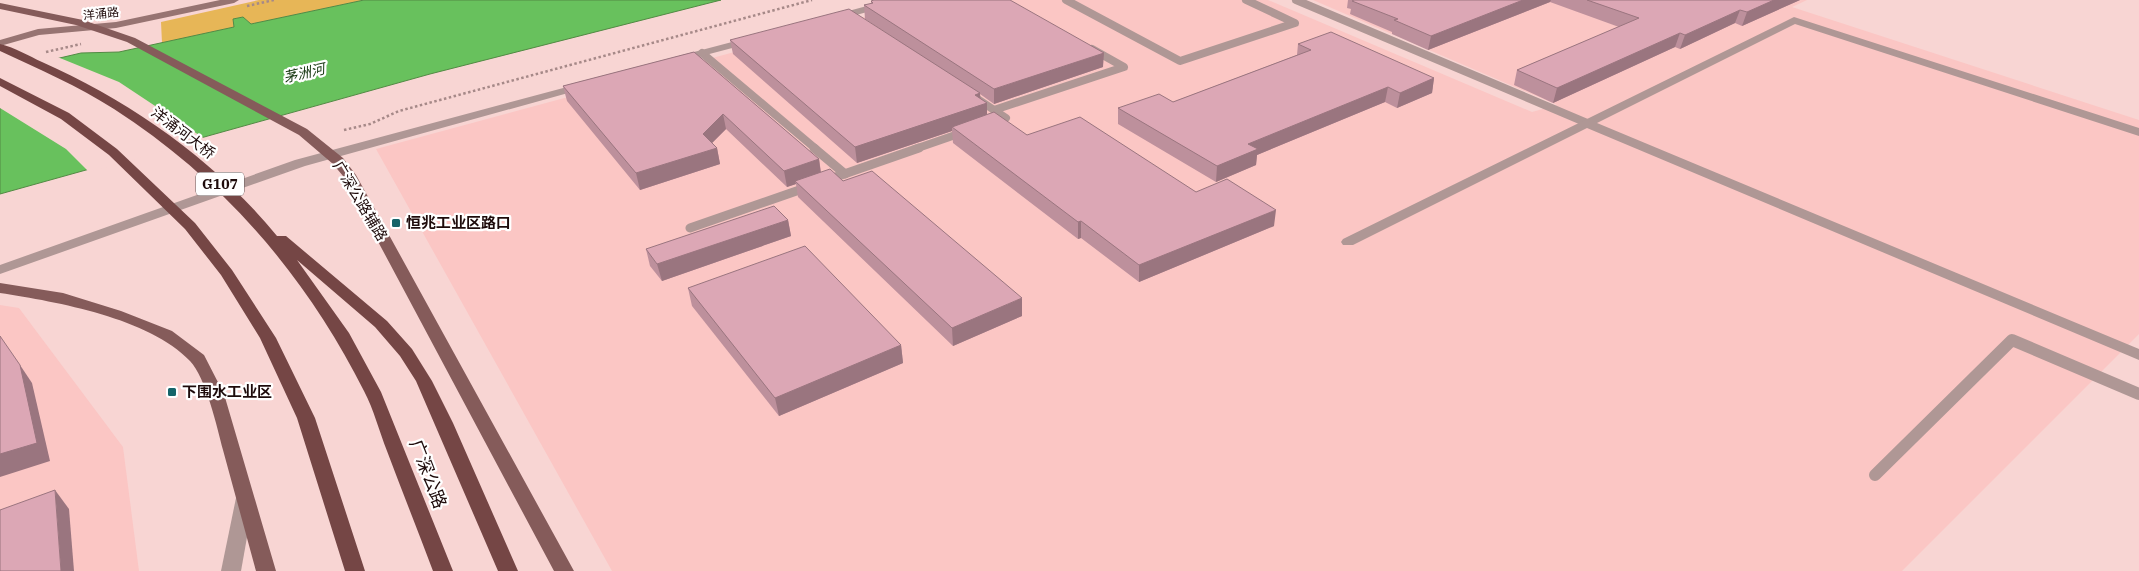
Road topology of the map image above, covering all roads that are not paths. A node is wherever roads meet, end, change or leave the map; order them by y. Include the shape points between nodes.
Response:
1 (207, 0) edge
2 (234, 0) edge
3 (900, 0) edge
4 (1066, 0) edge
5 (1246, 0) edge
6 (1296, 0) edge
7 (0, 6) edge
8 (820, 21) edge
9 (79, 22) junction
10 (96, 28) junction
11 (766, 36) edge
12 (0, 38) edge
13 (1082, 43) edge
14 (0, 45) edge
15 (702, 53) junction
16 (665, 63) edge
17 (0, 81) edge
18 (598, 81) edge
19 (970, 94) edge
20 (994, 110) junction
21 (1587, 123) junction
22 (979, 127) edge
23 (970, 130) edge
24 (2139, 132) edge
25 (331, 154) junction
26 (845, 174) junction
27 (254, 218) junction
28 (690, 228) dead end
29 (1348, 242) dead end
30 (0, 270) edge
31 (0, 288) edge
32 (2139, 354) edge
33 (373, 393) joint
34 (2139, 394) edge
35 (1875, 475) dead end
36 (246, 496) junction
37 (231, 571) edge
38 (266, 571) edge
39 (355, 571) edge
40 (443, 571) edge
41 (508, 571) edge
42 (564, 571) edge

1 - 9 street, 洋涌路 via 130,17
2 - 10 street, 洋涌路
3 - 8 street via 852,17
4 - 5 lane via 1180,61 1295,23
6 - 21 lane
7 - 9 main road, 广深公路辅路
9 - 10 main road, 广深公路辅路
9 - 12 street, 洋涌路 via 36,27
10 - 14 street, 洋涌路 via 47,31
10 - 25 main road, 广深公路辅路 via 131,40 303,132
11 - 15 street
13 - 20 lane via 1124,67
14 - 27 highway, 洋涌河大桥 / G107 via 64,75 166,137 206,170
15 - 16 street
15 - 26 lane
17 - 39 highway via 65,116 113,152 190,226 227,273 268,338 306,418
18 - 25 street
19 - 20 lane
20 - 22 lane via 1006,118
21 - 24 street via 1794,20
21 - 29 street
21 - 32 street
23 - 26 lane
25 - 30 street via 260,176
25 - 42 main road, 广深公路辅路 via 349,176
26 - 28 lane
27 - 33 highway, 洋涌河大桥 / G107 via 329,312
27 - 41 highway via 381,324 406,353 444,423
31 - 36 main road via 63,298 116,314 166,334 198,359 216,394
33 - 40 highway, 广深公路 / G107
34 - 35 lane via 2012,340
36 - 37 street
36 - 38 main road

